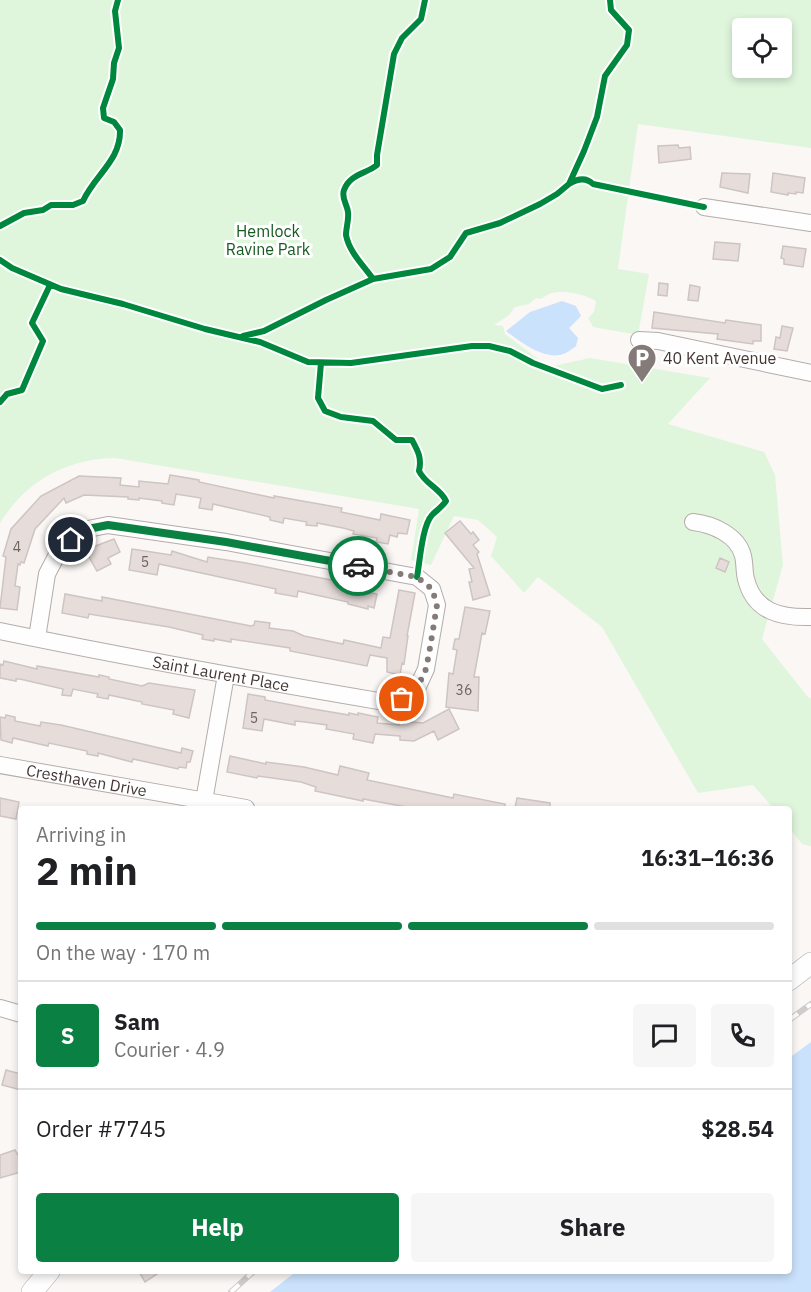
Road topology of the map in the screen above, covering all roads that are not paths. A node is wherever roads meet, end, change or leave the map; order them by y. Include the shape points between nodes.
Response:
1 (704, 207) dead end
2 (811, 223) edge
3 (639, 340) dead end
4 (811, 373) edge
5 (693, 522) dead end
6 (811, 617) edge
7 (0, 631) edge
8 (38, 638) junction
9 (226, 675) junction
10 (0, 765) edge
11 (204, 801) junction
12 (234, 806) edge
13 (811, 963) edge
14 (792, 978) edge
15 (0, 1008) edge
16 (18, 1013) edge
17 (47, 1274) edge
18 (32, 1292) edge

1 - 2 street
3 - 4 street
5 - 6 street via 716,527 739,548 744,557 746,581 759,604 775,614
7 - 8 street, Saint Laurent Place
8 - 9 street, Saint Laurent Place
8 - 9 street, Saint Laurent Place via 47,574 59,550 83,530 108,525 417,577 432,589 437,605 426,669 414,695 390,703
9 - 11 street
10 - 11 street, Cresthaven Drive
11 - 12 street, Cresthaven Drive
13 - 14 main road
15 - 16 street
17 - 18 main road

